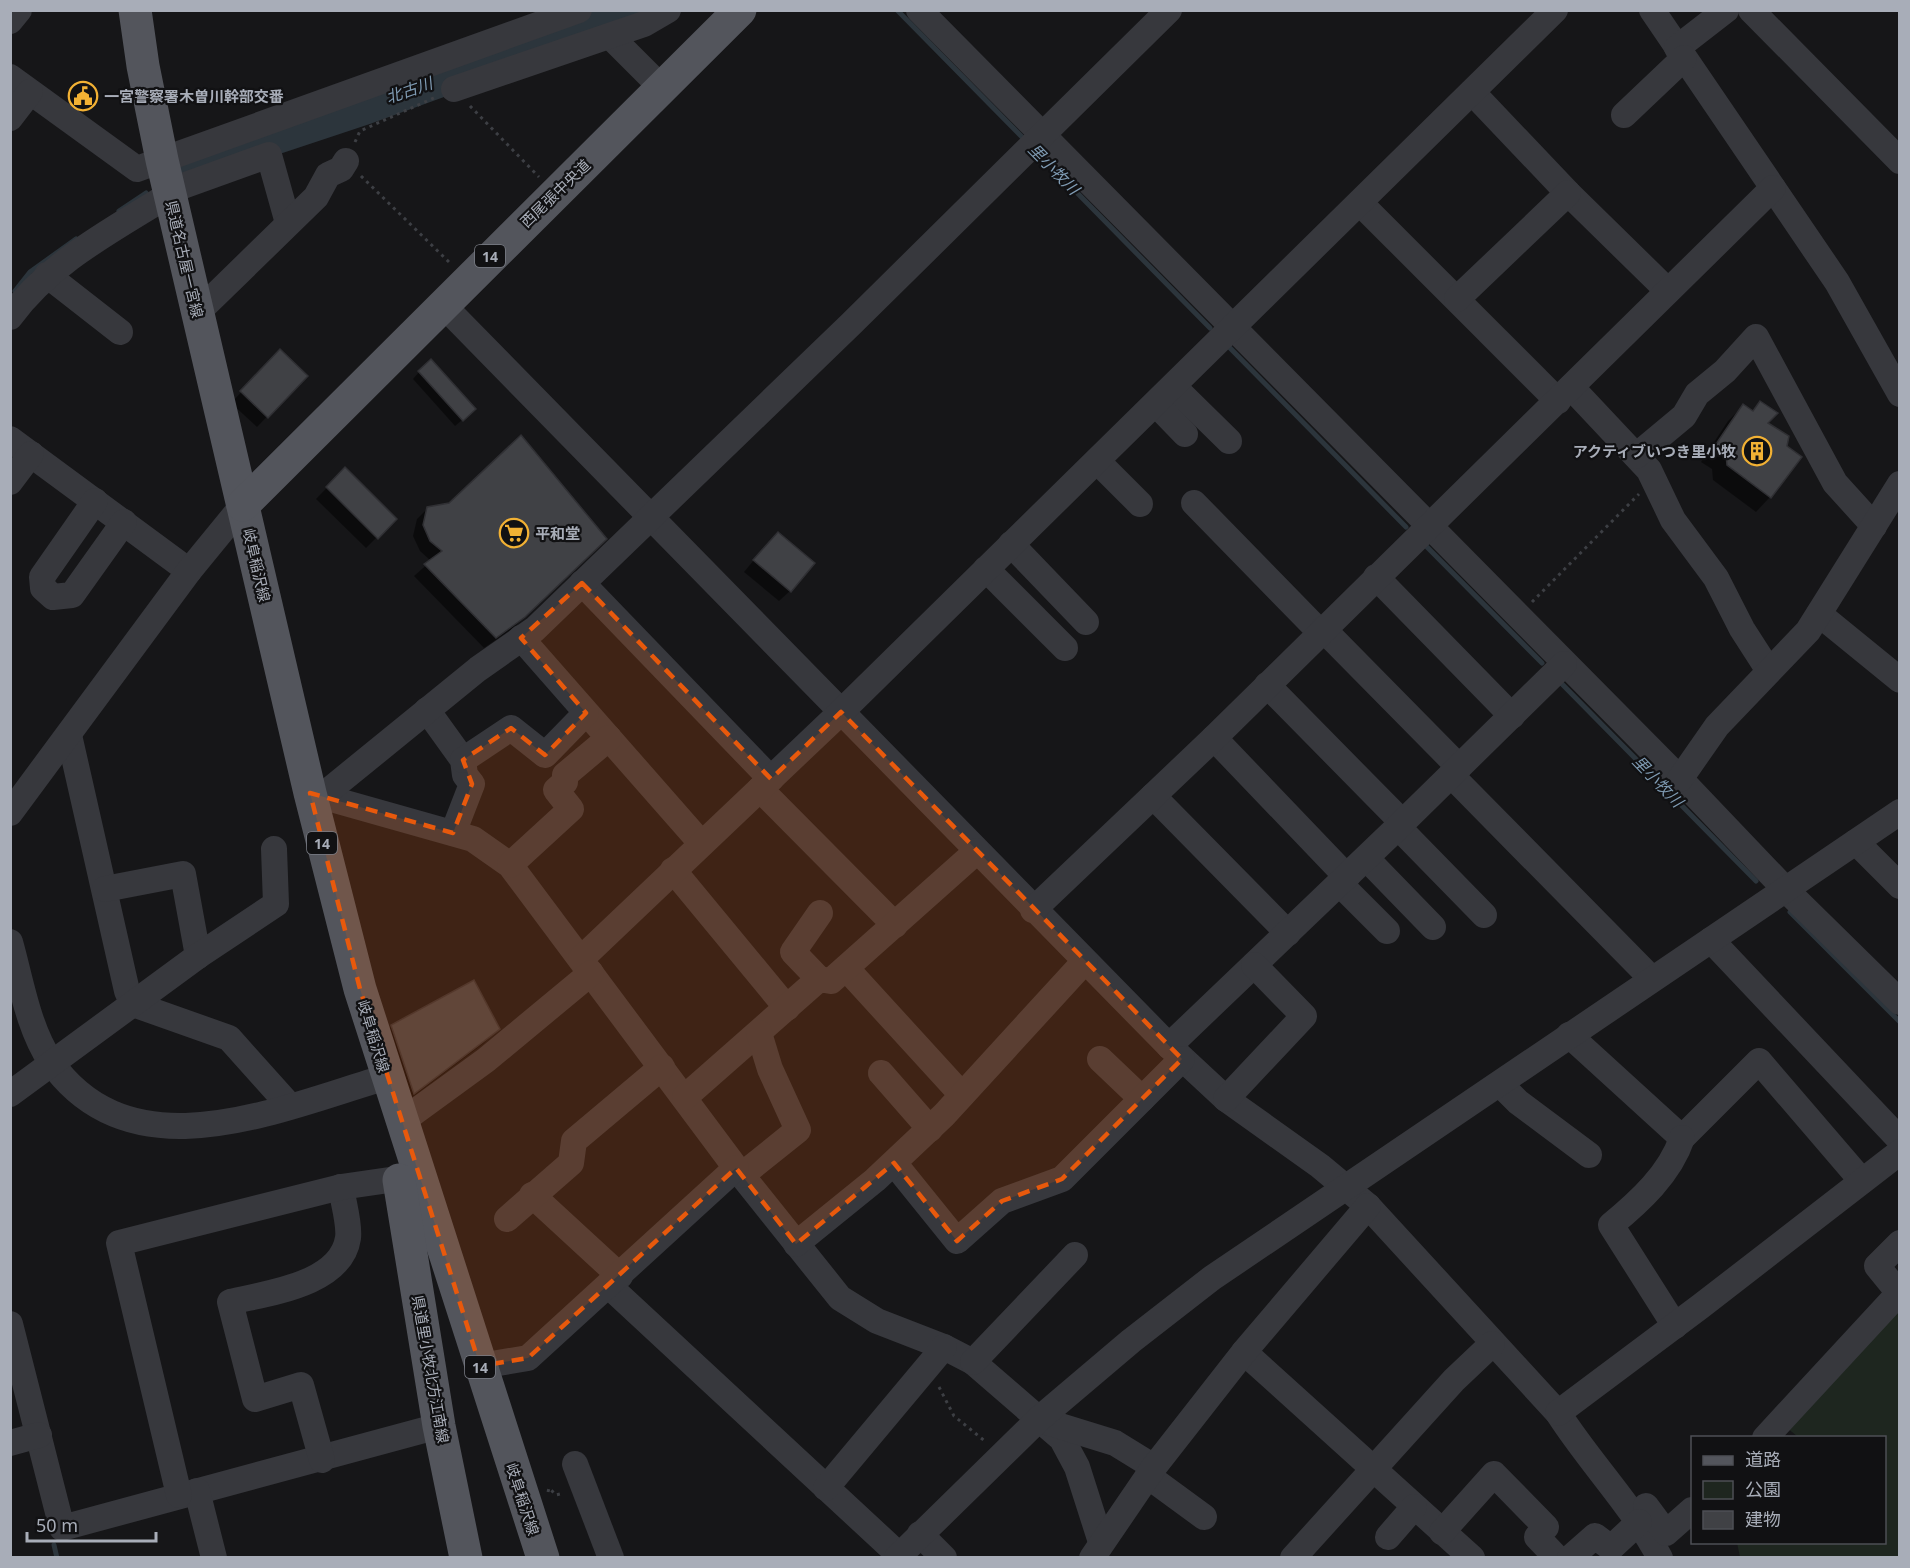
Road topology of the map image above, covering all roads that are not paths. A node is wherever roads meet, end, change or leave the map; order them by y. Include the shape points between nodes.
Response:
1 (19, 10) edge
2 (119, 10) edge
3 (135, 10) edge
4 (579, 10) edge
5 (668, 10) edge
6 (740, 10) edge
7 (919, 10) edge
8 (1169, 10) edge
9 (1555, 10) edge
10 (1652, 10) edge
11 (1726, 10) edge
12 (1751, 10) edge
13 (10, 21) edge
14 (610, 36) junction
15 (1680, 53) junction
16 (143, 66) junction
17 (20, 84) edge
18 (662, 88) junction
19 (454, 89) road end
20 (1472, 92) junction
21 (1624, 116) dead end
22 (10, 118) edge
23 (1035, 142) junction
24 (162, 159) junction
25 (346, 161) road end
26 (1899, 161) edge
27 (1773, 188) junction
28 (170, 193) junction
29 (1568, 194) junction
30 (1360, 203) junction
31 (288, 223) junction
32 (47, 276) junction
33 (1668, 291) junction
34 (1457, 299) junction
35 (442, 305) junction
36 (197, 313) junction
37 (10, 317) edge
38 (1234, 328) junction
39 (120, 332) dead end
40 (1565, 394) junction
41 (1899, 394) edge
42 (1165, 395) junction
43 (1185, 434) dead end
44 (10, 439) edge
45 (1229, 441) dead end
46 (32, 454) junction
47 (1636, 456) junction
48 (1097, 461) junction
49 (10, 482) edge
50 (1899, 484) edge
51 (95, 501) junction
52 (1194, 503) dead end
53 (1140, 504) dead end
54 (243, 505) junction
55 (651, 516) junction
56 (124, 522) junction
57 (1430, 526) junction
58 (1874, 526) junction
59 (1011, 544) junction
60 (986, 569) junction
61 (189, 571) junction
62 (1376, 577) junction
63 (582, 583) junction
64 (1819, 614) junction
65 (1086, 622) dead end
66 (1322, 630) junction
67 (521, 638) junction
68 (1065, 648) dead end
69 (1564, 664) junction
70 (1769, 671) junction
71 (1899, 680) edge
72 (1267, 685) junction
73 (427, 710) junction
74 (841, 712) junction
75 (586, 713) junction
76 (1512, 716) junction
77 (69, 735) junction
78 (609, 738) junction
79 (1214, 738) junction
80 (463, 760) junction
81 (1455, 771) junction
82 (1680, 779) junction
83 (766, 784) junction
84 (316, 795) junction
85 (1154, 796) junction
86 (1899, 812) edge
87 (11, 813) edge
88 (1400, 825) junction
89 (453, 833) junction
90 (1856, 842) junction
91 (701, 843) junction
92 (273, 849) dead end
93 (977, 851) junction
94 (1366, 858) junction
95 (510, 865) junction
96 (673, 870) junction
97 (1343, 880) junction
98 (1899, 886) edge
99 (105, 889) junction
100 (1786, 890) junction
101 (1033, 910) junction
102 (820, 913) dead end
103 (1484, 915) dead end
104 (895, 925) junction
105 (1433, 927) dead end
106 (1387, 931) dead end
107 (1288, 933) junction
108 (1711, 940) junction
109 (10, 942) edge
110 (198, 956) junction
111 (1085, 961) junction
112 (1254, 965) junction
113 (586, 966) junction
114 (846, 968) junction
115 (819, 979) junction
116 (1652, 979) junction
117 (1899, 1002) edge
118 (134, 1004) junction
119 (787, 1008) junction
120 (759, 1033) junction
121 (1569, 1035) junction
122 (1175, 1053) junction
123 (1100, 1059) dead end
124 (51, 1062) junction
125 (662, 1066) junction
126 (881, 1073) dead end
127 (387, 1077) junction
128 (1500, 1084) junction
129 (10, 1094) edge
130 (963, 1095) junction
131 (685, 1097) junction
132 (1142, 1099) junction
133 (1226, 1099) junction
134 (289, 1105) junction
135 (401, 1122) junction
136 (930, 1129) junction
137 (1682, 1138) junction
138 (1899, 1140) edge
139 (1899, 1152) edge
140 (1589, 1155) dead end
141 (894, 1162) junction
142 (739, 1171) junction
143 (410, 1177) junction
144 (1862, 1181) junction
145 (341, 1187) junction
146 (1346, 1187) junction
147 (532, 1195) junction
148 (1368, 1206) junction
149 (507, 1219) dead end
150 (1899, 1243) edge
151 (796, 1244) junction
152 (1075, 1255) dead end
153 (614, 1281) junction
154 (10, 1324) edge
155 (1675, 1326) junction
156 (1492, 1344) junction
157 (1244, 1352) junction
158 (935, 1356) junction
159 (973, 1362) junction
160 (480, 1366) junction
161 (1558, 1413) junction
162 (1039, 1419) junction
163 (440, 1426) junction
164 (39, 1435) junction
165 (1766, 1436) edge
166 (10, 1443) edge
167 (1588, 1455) junction
168 (322, 1460) junction
169 (575, 1464) dead end
170 (1374, 1471) junction
171 (1151, 1472) junction
172 (826, 1488) junction
173 (188, 1493) junction
174 (1414, 1507) junction
175 (1691, 1511) edge
176 (1204, 1517) dead end
177 (1639, 1522) junction
178 (1442, 1532) junction
179 (920, 1534) junction
180 (1388, 1538) dead end
181 (1098, 1552) edge
182 (898, 1556) edge
183 (214, 1557) edge
184 (466, 1557) edge
185 (543, 1557) edge
186 (611, 1557) edge
187 (944, 1557) edge
188 (1293, 1557) edge
189 (1472, 1557) edge
190 (1557, 1557) edge
191 (1570, 1557) edge
192 (1660, 1557) edge

1 - 13 street
2 - 16 street via 125,34
3 - 16 main road, 県道名古屋一宮線
4 - 24 street
5 - 14 street
6 - 18 main road, 西尾張中央道 / 14
7 - 23 street
8 - 23 street
9 - 20 street
10 - 15 street
11 - 15 street
12 - 26 street
14 - 18 street
14 - 19 street
15 - 21 street
15 - 27 street
16 - 24 main road, 県道名古屋一宮線
17 - 22 street
17 - 24 street via 137,169
18 - 35 main road, 西尾張中央道 / 14
20 - 29 street
20 - 30 street
23 - 38 street
23 - 55 street
24 - 28 main road, 県道名古屋一宮線
25 - 31 street via 341,169 328,175 316,197
27 - 33 street
27 - 41 street via 1837,282
28 - 31 street via 269,155
28 - 32 street
28 - 36 main road, 県道名古屋一宮線
29 - 33 street
29 - 34 street
30 - 34 street
30 - 38 street
31 - 36 street
32 - 37 street
32 - 39 street
33 - 40 street
34 - 40 street
35 - 54 main road, 西尾張中央道 / 14
35 - 55 street
36 - 54 main road, 県道名古屋一宮線
38 - 42 street
38 - 57 street
40 - 47 street
40 - 57 street
42 - 43 street
42 - 45 street
42 - 48 street
44 - 46 street
46 - 49 street
46 - 51 street
47 - 58 street via 1684,416 1697,394 1756,337 1835,483
47 - 70 street via 1653,479 1673,520 1716,578
48 - 53 street
48 - 59 street
50 - 58 street
51 - 56 street
51 - 56 street via 42,577 43,588 53,597 72,595
52 - 66 street
54 - 61 street, 14
54 - 84 main road, 岐阜稲沢線 / 14
55 - 63 street
55 - 74 street
56 - 61 street
57 - 62 street
57 - 69 street
58 - 64 street
59 - 60 street
59 - 65 street
60 - 68 street
60 - 74 street
61 - 77 street, 14
62 - 66 street
62 - 76 street
63 - 67 street
63 - 83 street
64 - 70 street
64 - 71 street
66 - 72 street
66 - 81 street
67 - 73 street
67 - 75 street
69 - 76 street
69 - 82 street
70 - 82 street via 1717,726
72 - 79 street
72 - 88 street
73 - 80 street
73 - 84 street
74 - 83 street
74 - 93 street
75 - 78 street
75 - 80 street via 545,755 511,728
76 - 81 street
77 - 87 street, 14
77 - 99 street
78 - 91 street
78 - 95 street via 565,775 565,782 556,790 571,809
79 - 85 street
79 - 97 street
80 - 89 street via 465,775 472,784
81 - 88 street
81 - 116 street
82 - 100 street
83 - 91 street
83 - 104 street
84 - 89 street
84 - 127 main road, 岐阜稲沢線 / 14 via 357,978
85 - 101 street
85 - 107 street
86 - 90 street
88 - 94 street
88 - 103 street
89 - 95 street via 473,839
90 - 98 street
90 - 100 street
91 - 96 street
92 - 110 street via 276,904
93 - 101 street
93 - 104 street
94 - 97 street
94 - 105 street
95 - 113 street
96 - 113 street
96 - 119 street
97 - 106 street
97 - 107 street
99 - 110 street via 183,874
99 - 118 street via 127,991
100 - 108 street
100 - 117 street
101 - 111 street
102 - 115 street via 793,952
104 - 114 street
107 - 112 street
108 - 116 street
108 - 138 street
109 - 124 street via 34,1027
110 - 118 street
111 - 122 street
111 - 130 street
112 - 122 street
112 - 133 street via 1304,1016
113 - 125 street
113 - 135 street via 486,1060
114 - 115 street via 831,981
114 - 130 street
115 - 119 street
116 - 121 street
118 - 124 street
118 - 134 street via 229,1038
119 - 120 street
120 - 131 street
120 - 142 street via 770,1069 798,1130
121 - 128 street
121 - 137 street
122 - 132 street
122 - 133 street
123 - 132 street
124 - 129 street
124 - 134 street via 80,1094 111,1113 145,1125 185,1128 237,1120
125 - 131 street
125 - 147 street via 574,1142 570,1163
126 - 136 street
127 - 134 street
127 - 135 main road, 岐阜稲沢線 / 14
128 - 140 street
128 - 146 street
130 - 136 street
131 - 142 street
132 - 141 street via 1062,1179 1002,1201 957,1241
133 - 146 street
135 - 143 main road, 岐阜稲沢線 / 14
136 - 141 street
137 - 144 street via 1759,1061
137 - 155 street via 1676,1155 1661,1175 1611,1225
139 - 144 street
141 - 151 street
142 - 151 street
142 - 153 street
143 - 145 street
143 - 160 main road, 岐阜稲沢線 / 14
143 - 163 main road, 県道里小牧北方江南線
144 - 155 street
145 - 168 street via 348,1238 341,1254 325,1272 311,1282 230,1302 255,1399 301,1385
145 - 173 street via 118,1243
146 - 148 street
146 - 162 street via 1212,1278
147 - 149 street
147 - 153 street
148 - 156 street
148 - 157 street
150 - 165 street via 1877,1266 1899,1293
151 - 158 street via 840,1298
152 - 159 street
153 - 160 street via 528,1358
153 - 172 street
154 - 164 street
155 - 161 street
156 - 161 street
156 - 170 street
157 - 170 street
157 - 171 street
158 - 159 street
158 - 172 street
159 - 162 street
160 - 185 main road, 岐阜稲沢線 / 14
161 - 167 street
162 - 171 street via 1115,1443
162 - 179 street
162 - 181 street via 1062,1438 1077,1467
163 - 168 street
163 - 184 main road, 県道里小牧北方江南線
164 - 166 street
164 - 173 street via 62,1528
167 - 175 street via 1614,1465 1666,1533
167 - 177 street
168 - 173 street
169 - 186 street
170 - 174 street
170 - 188 street
171 - 176 street
171 - 181 street
172 - 182 street
173 - 183 street
174 - 178 street
174 - 180 street
177 - 191 street via 1611,1548 1595,1536
177 - 192 street
178 - 189 street
178 - 190 street via 1494,1474 1546,1527 1537,1537
179 - 182 street
179 - 187 street

